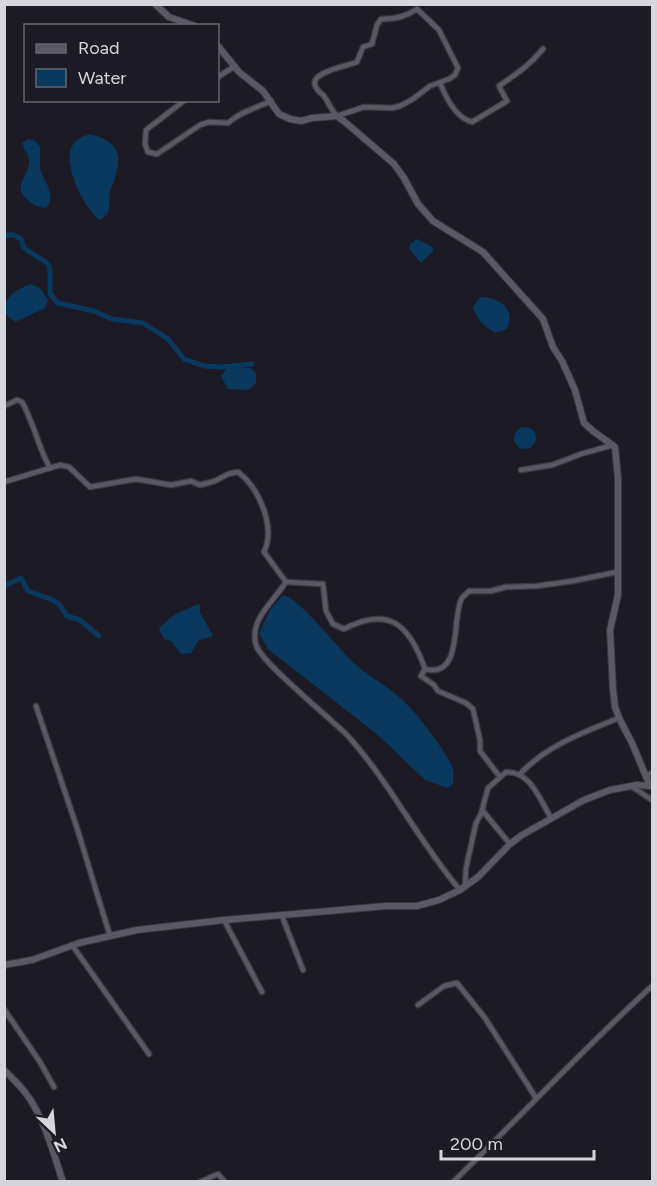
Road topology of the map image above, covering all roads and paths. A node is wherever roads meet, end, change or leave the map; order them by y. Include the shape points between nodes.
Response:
1 (155, 4) edge
2 (414, 7) edge
3 (189, 24) edge
4 (219, 47) edge
5 (543, 49) dead end
6 (235, 66) junction
7 (219, 76) edge
8 (440, 83) junction
9 (270, 101) junction
10 (182, 102) edge
11 (337, 116) junction
12 (4, 406) edge
13 (613, 445) junction
14 (50, 468) junction
15 (521, 470) dead end
16 (4, 482) edge
17 (617, 572) junction
18 (286, 582) junction
19 (424, 669) junction
20 (36, 706) dead end
21 (619, 718) junction
22 (520, 774) junction
23 (649, 775) edge
24 (500, 777) junction
25 (631, 786) junction
26 (651, 786) edge
27 (652, 800) edge
28 (483, 810) junction
29 (551, 818) junction
30 (510, 844) junction
31 (463, 888) junction
32 (282, 916) junction
33 (224, 920) junction
34 (110, 936) junction
35 (72, 945) junction
36 (4, 965) edge
37 (303, 970) dead end
38 (652, 986) edge
39 (262, 992) dead end
40 (418, 1005) dead end
41 (4, 1009) edge
42 (149, 1054) dead end
43 (4, 1070) edge
44 (54, 1087) dead end
45 (536, 1098) junction
46 (63, 1182) edge
47 (200, 1182) edge
48 (225, 1182) edge
49 (453, 1182) edge

1 - 3 street via 169,17
2 - 8 street via 439,30 458,68 455,75
2 - 11 street via 406,16 381,19 372,44 363,47 357,62 315,78 316,88
4 - 6 street
5 - 8 street via 524,70 499,86 507,101 472,122 456,111
6 - 7 street
6 - 9 street
8 - 11 street via 400,106 364,107
9 - 10 street via 239,113 228,123 200,125 157,154 148,152 146,130
9 - 11 street via 279,114 290,119
11 - 13 street via 394,164 433,221 483,252 543,319 575,390 584,423
12 - 14 street via 17,400 22,402
13 - 15 street via 552,465
13 - 17 street via 618,478
14 - 16 street
14 - 18 street via 69,467 90,487 136,479 171,485 191,481 200,485 238,472 247,478 268,520 269,543 264,552
17 - 19 street via 564,583 469,591 461,599 455,643 449,657 440,670
17 - 21 street via 618,595 610,630 613,689
18 - 19 street via 323,584 326,611 333,624 344,629 374,618 400,625 418,649
18 - 31 street via 255,624 256,646 271,665 347,735 444,871
19 - 24 street via 421,676 438,691 473,709 480,751
20 - 34 street
21 - 22 street via 557,745
21 - 23 street
22 - 24 street via 506,772
22 - 29 street via 528,780
23 - 26 street
24 - 28 street via 488,788
25 - 26 street
25 - 27 street
25 - 29 street via 584,800
28 - 30 street
28 - 31 street via 476,823
29 - 30 street
30 - 31 street
31 - 32 street via 417,906
32 - 33 street
32 - 37 street
33 - 34 street
33 - 39 street
34 - 35 street
35 - 36 street via 32,960
35 - 42 street
38 - 45 street
40 - 45 street via 444,986 457,983 485,1018
41 - 44 street
43 - 46 street via 26,1093 43,1123
45 - 49 street
47 - 48 street via 218,1174

